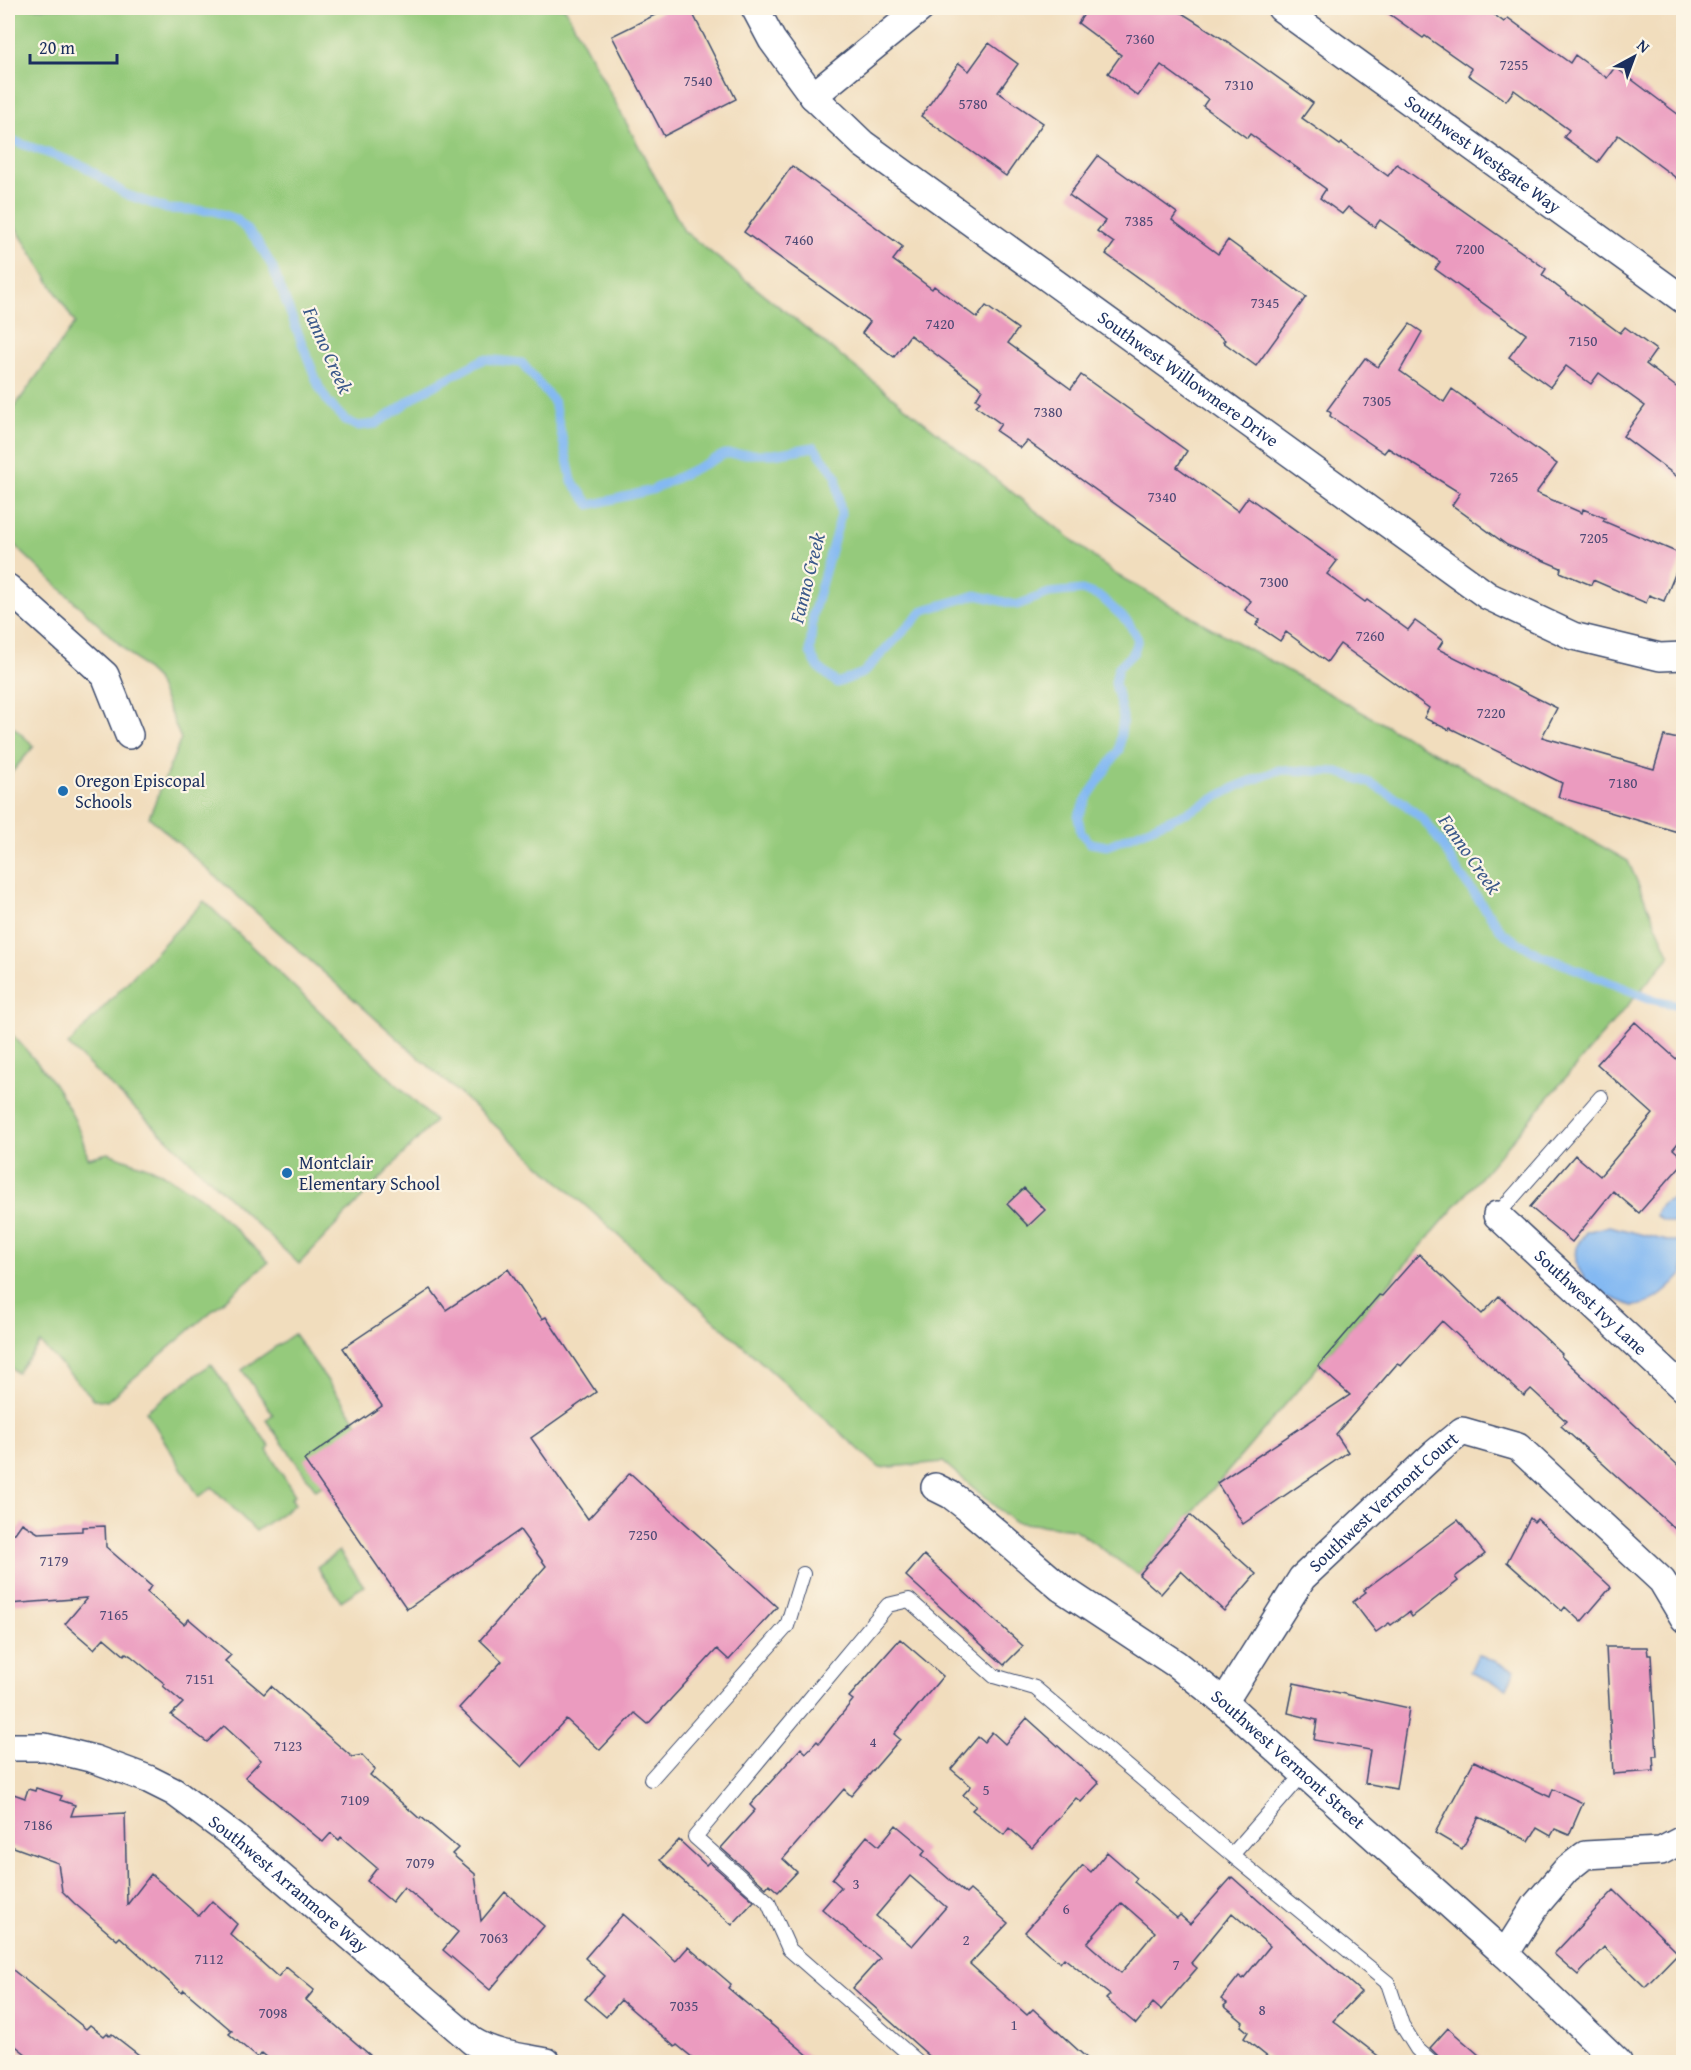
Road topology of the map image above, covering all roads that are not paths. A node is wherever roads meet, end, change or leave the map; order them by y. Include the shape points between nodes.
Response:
1 (756, 8) edge
2 (921, 8) edge
3 (1281, 8) edge
4 (813, 96) junction
5 (1683, 300) edge
6 (8, 588) edge
7 (1683, 656) edge
8 (129, 735) dead end
9 (1601, 1097) dead end
10 (1497, 1215) joint
11 (1683, 1389) edge
12 (935, 1487) dead end
13 (803, 1574) dead end
14 (1683, 1618) edge
15 (1224, 1702) junction
16 (8, 1747) edge
17 (1303, 1774) junction
18 (651, 1779) dead end
19 (1683, 1839) edge
20 (1232, 1855) junction
21 (1505, 1954) junction
22 (547, 2062) edge
23 (918, 2062) edge
24 (1432, 2062) edge
25 (1618, 2062) edge

1 - 4 street, Southwest Willowmere Drive via 772,40
2 - 4 street
3 - 5 street, Southwest Westgate Way
4 - 7 street, Southwest Willowmere Drive via 863,144 1488,596 1573,636 1660,657
6 - 8 street via 105,675
9 - 10 lane
10 - 11 street, Southwest Ivy Lane
12 - 15 street, Southwest Vermont Street via 951,1495 1061,1588 1176,1664
13 - 18 lane via 787,1626
14 - 15 street, Southwest Vermont Court via 1662,1581 1518,1447 1462,1431 1302,1578
15 - 17 street, Southwest Vermont Street
16 - 22 street, Southwest Arranmore Way via 45,1747 94,1759 174,1792 236,1838 472,2041 499,2053
17 - 20 lane
17 - 21 street, Southwest Vermont Street
19 - 21 street via 1661,1851 1585,1855 1566,1870 1536,1905
20 - 23 lane via 1035,1688 994,1676 909,1600 888,1605 695,1837 768,1902 789,1949
20 - 24 lane via 1388,1983 1402,2025 1417,2049
21 - 25 street, Southwest Vermont Street

